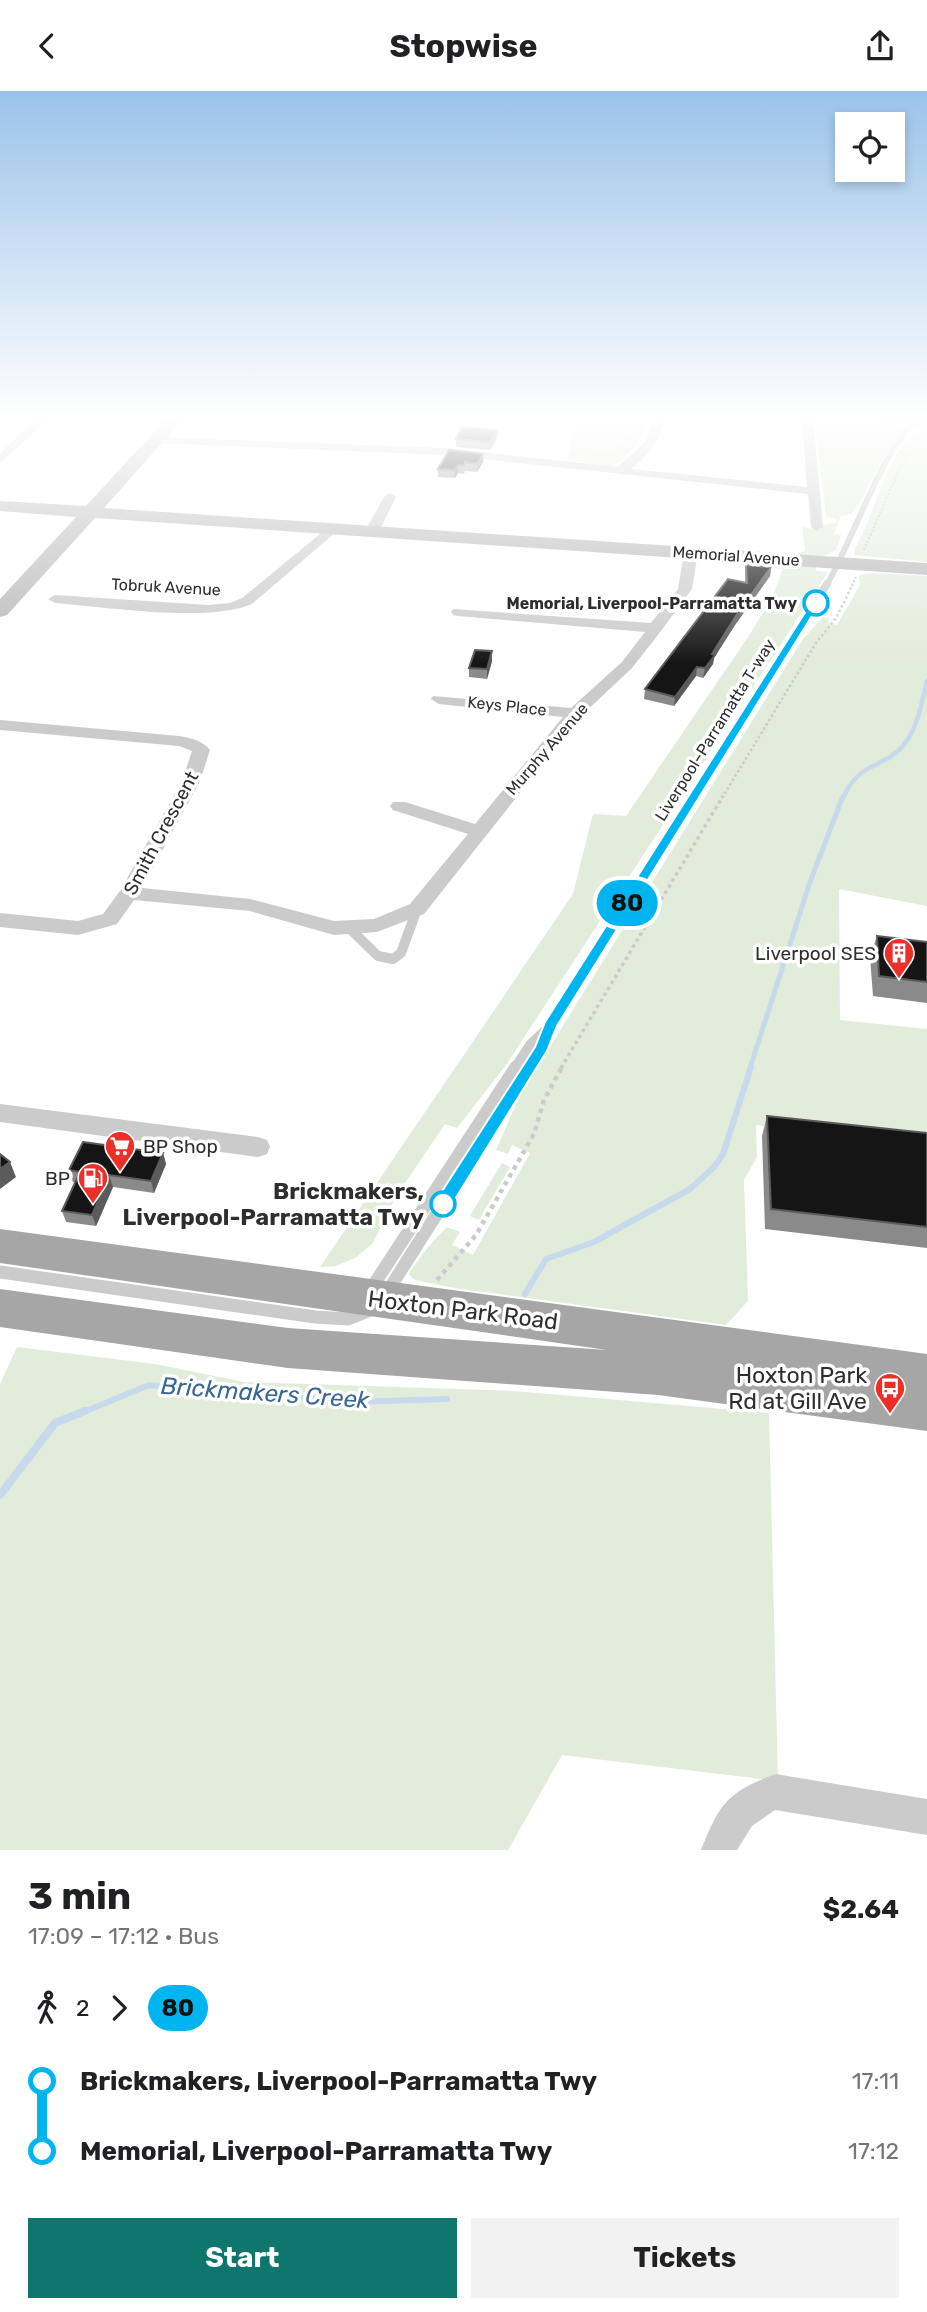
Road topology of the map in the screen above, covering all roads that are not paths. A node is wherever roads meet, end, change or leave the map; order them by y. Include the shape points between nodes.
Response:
1 (101, 500) edge
2 (388, 500) edge
3 (815, 500) edge
4 (873, 500) edge
5 (0, 506) edge
6 (90, 512) junction
7 (817, 527) dead end
8 (331, 529) junction
9 (372, 531) junction
10 (691, 553) junction
11 (849, 567) junction
12 (927, 569) edge
13 (55, 599) dead end
14 (0, 611) edge
15 (458, 612) dead end
16 (656, 628) junction
17 (439, 699) dead end
18 (575, 713) junction
19 (0, 725) edge
20 (399, 806) dead end
21 (477, 831) junction
22 (129, 893) junction
23 (417, 909) junction
24 (0, 920) edge
25 (350, 929) junction
26 (550, 1026) junction
27 (0, 1113) edge
28 (258, 1147) dead end
29 (0, 1246) edge
30 (0, 1272) edge
31 (363, 1299) junction
32 (0, 1308) edge
33 (927, 1375) edge
34 (927, 1409) edge
35 (927, 1817) edge
36 (719, 1850) edge

1 - 6 street
2 - 9 street
3 - 7 street
4 - 11 lane, Liverpool–Parramatta T-way
5 - 6 street, Memorial Avenue
6 - 8 street, Memorial Avenue
6 - 14 street
8 - 9 street, Memorial Avenue
8 - 13 street, Tobruk Avenue via 247,601 233,607
9 - 10 street, Memorial Avenue
10 - 11 street, Memorial Avenue
10 - 16 street, Murphy Avenue via 685,589
11 - 12 street, Memorial Avenue
11 - 26 lane, Liverpool–Parramatta T-way
15 - 16 street
16 - 18 street, Murphy Avenue via 627,665
17 - 18 street, Keys Place
18 - 21 street, Murphy Avenue
19 - 22 street, Smith Crescent via 179,741 201,750 191,781
20 - 21 street
21 - 23 street, Murphy Avenue
22 - 24 street, Smith Crescent via 110,919 89,926
22 - 25 street via 250,905 321,926
23 - 25 street via 391,921
23 - 25 lane, Murphy Avenue via 396,958 378,956
26 - 31 lane, Liverpool–Parramatta T-way via 530,1045
26 - 31 lane, Liverpool–Parramatta T-way via 542,1048
27 - 28 street
29 - 31 main road, Hoxton Park Road
30 - 31 lane
31 - 33 main road, Hoxton Park Road
32 - 34 main road via 288,1348 658,1374
35 - 36 street via 775,1792 752,1800 735,1815

